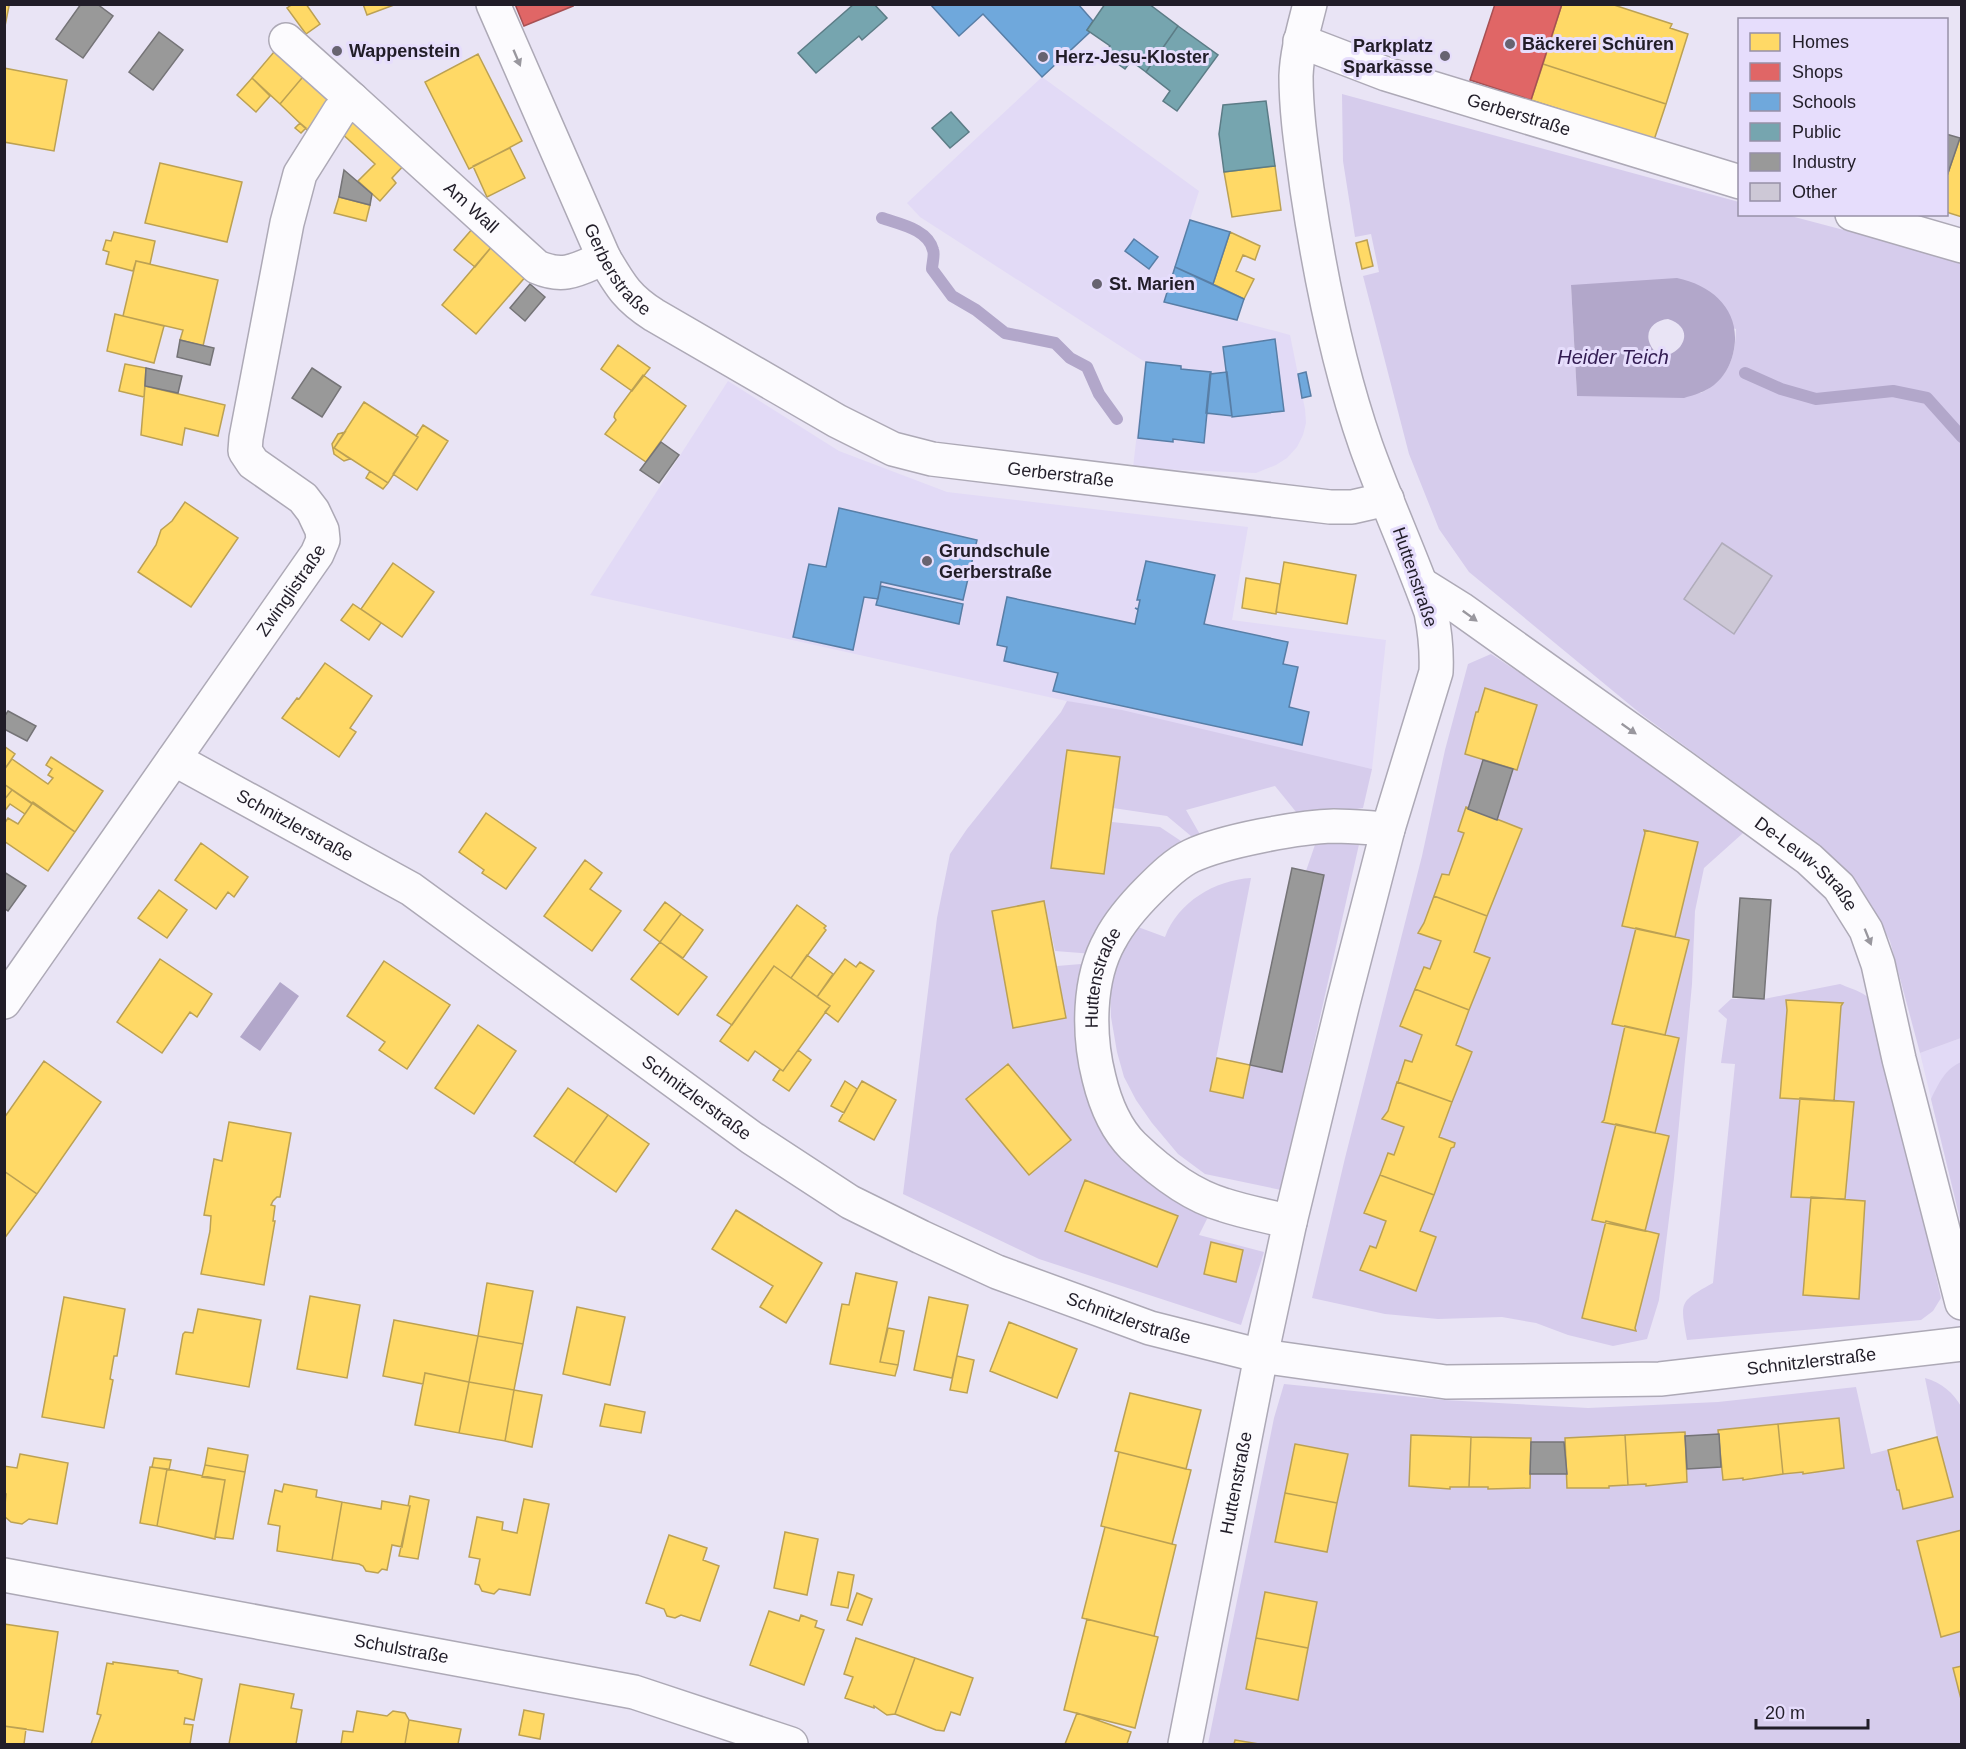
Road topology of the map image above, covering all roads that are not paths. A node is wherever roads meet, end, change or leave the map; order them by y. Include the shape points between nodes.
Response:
1 (493, 4) edge
2 (1310, 4) edge
3 (286, 40) dead end
4 (1300, 41) junction
5 (346, 106) junction
6 (1738, 181) edge
7 (1859, 216) edge
8 (1962, 246) edge
9 (604, 258) junction
10 (1387, 499) junction
11 (1421, 584) junction
12 (174, 759) junction
13 (1388, 829) junction
14 (4, 1002) edge
15 (1290, 1222) junction
16 (1962, 1303) edge
17 (1962, 1344) edge
18 (1261, 1356) junction
19 (4, 1575) edge
20 (791, 1744) edge
21 (1185, 1744) edge

1 -> 9 street, Gerberstraße
2 - 4 street
3 - 5 street, Am Wall
4 - 6 street, Gerberstraße via 1386,74
4 - 10 street via 1296,75 1298,125 1312,224 1349,390
5 - 9 street, Am Wall via 537,267 560,274
5 - 12 street, Zwinglistraße via 300,174 285,234 245,451 253,464 303,498 313,511 323,540
7 - 8 street
9 - 10 street, Gerberstraße via 635,303 837,421 893,449 932,459 1330,507 1352,507
10 - 11 street, Huttenstraße
11 - 13 street, Huttenstraße via 1436,639 1436,672
11 -> 16 street, De-Leuw-Straße via 1684,768 1809,859 1839,887 1866,930 1875,953
12 - 14 street, Zwinglistraße
12 - 18 street, Schnitzlerstraße via 411,889 752,1138 850,1202 997,1272 1150,1328
13 - 15 street, Huttenstraße
13 - 15 street, Huttenstraße via 1332,826 1285,832 1233,842 1190,856 1131,908 1109,941 1095,983 1090,1024 1094,1061 1104,1100 1131,1144 1192,1192 1222,1205
15 - 18 street, Huttenstraße
17 - 18 street, Schnitzlerstraße via 1660,1379 1446,1382
18 - 21 street, Huttenstraße
19 - 20 street, Schulstraße via 634,1692

